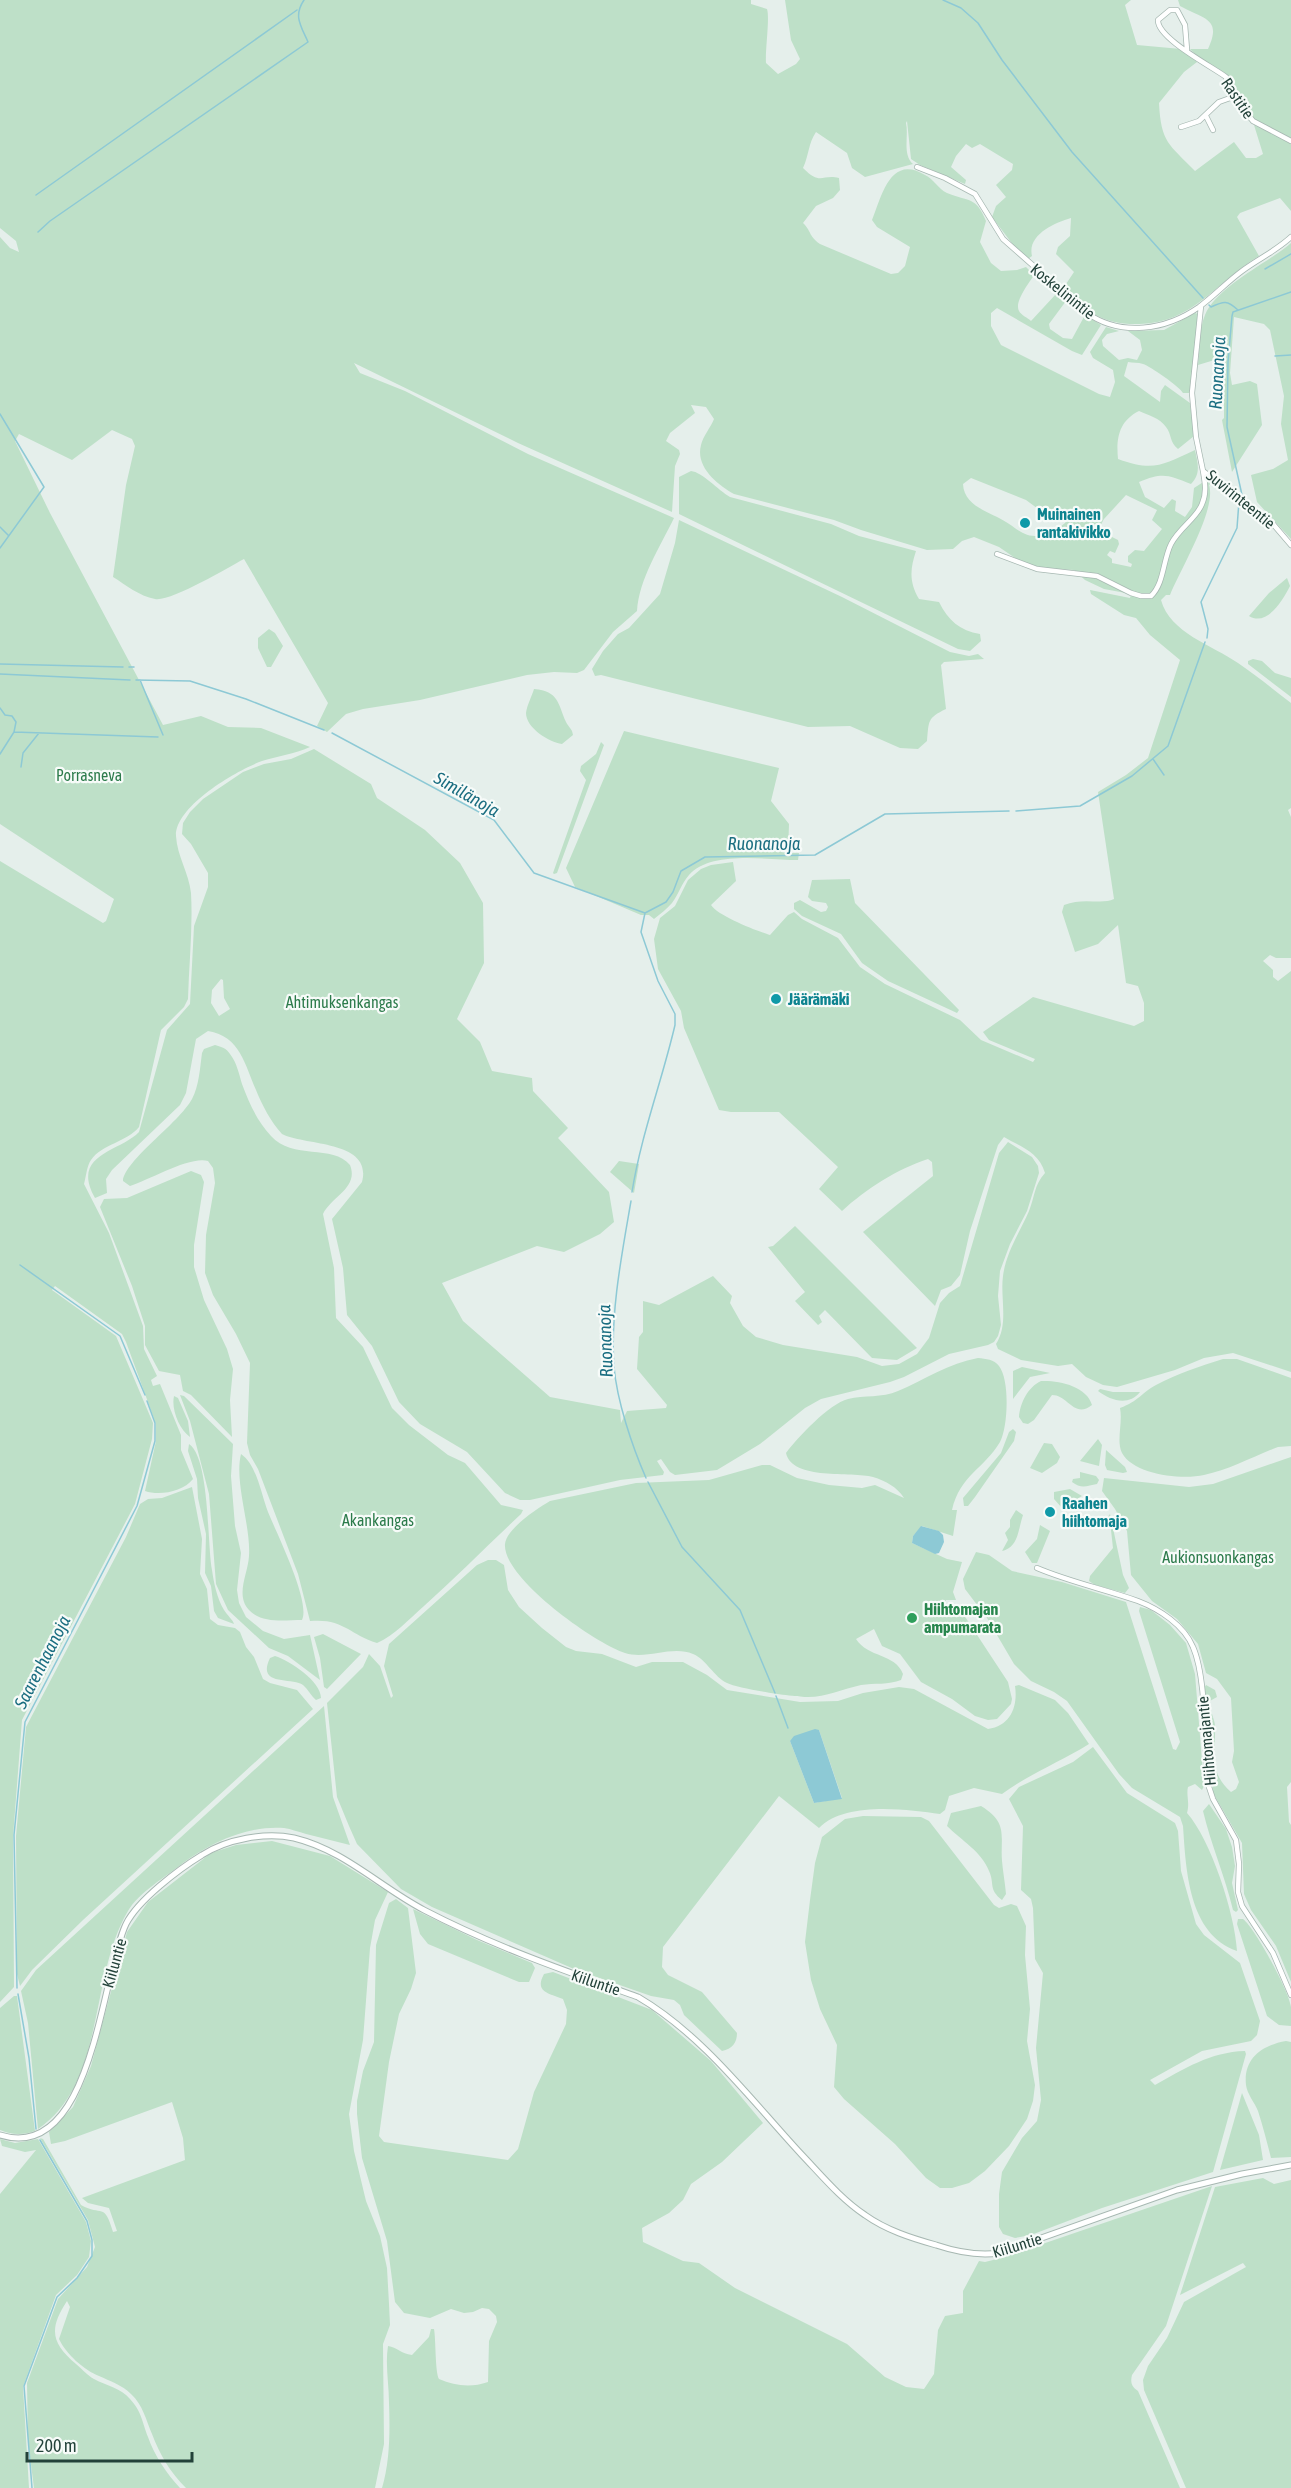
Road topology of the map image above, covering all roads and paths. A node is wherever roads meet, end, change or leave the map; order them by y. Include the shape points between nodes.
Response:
1 (1187, 50) junction
2 (1233, 97) junction
3 (1206, 116) junction
4 (1181, 126) dead end
5 (1213, 130) dead end
6 (1291, 141) edge
7 (917, 167) dead end
8 (1291, 237) edge
9 (1201, 306) junction
10 (1203, 471) junction
11 (1291, 545) edge
12 (997, 554) dead end
13 (1037, 1568) dead end
14 (1291, 1995) edge
15 (0, 2135) edge
16 (1291, 2164) edge

1 - 1 street, Rastitie via 1183,18 1177,10 1170,10 1157,24 1166,37
1 - 2 street, Rastitie via 1226,77
2 - 3 street via 1219,102
2 - 6 street, Rastitie via 1253,121
3 - 4 street
3 - 5 street
7 - 9 street, Koskelinintie via 975,195 1010,246 1059,291 1101,321 1126,328 1151,327
8 - 9 street, Koskelinintie
9 - 10 street, Suvirinteentie via 1192,393
10 - 11 street, Suvirinteentie via 1274,524
10 - 12 street via 1205,494 1201,507 1171,544 1151,596 1131,593 1097,576 1037,569
13 - 14 street, Hiihtomajantie via 1148,1605 1189,1639 1199,1674 1208,1784 1236,1840 1239,1899 1273,1953
15 - 16 street, Kiiluntie via 24,2138 40,2133 68,2104 94,2043 121,1936 142,1901 210,1850 271,1836 310,1843 363,1870 421,1909 478,1937 649,2003 701,2046 845,2200 882,2225 920,2241 968,2253 999,2253 1177,2190

